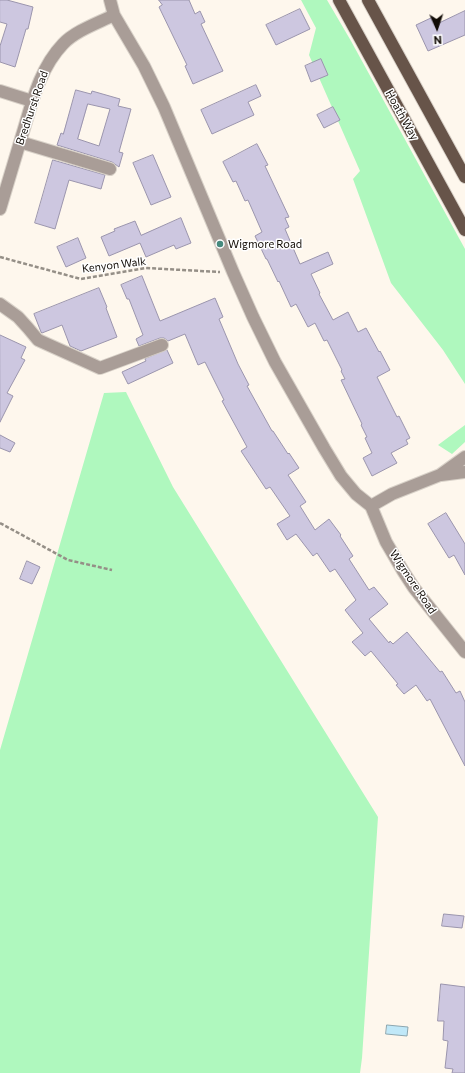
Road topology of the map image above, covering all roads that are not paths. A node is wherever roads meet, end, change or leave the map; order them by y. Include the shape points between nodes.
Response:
1 (110, 0) edge
2 (339, 0) edge
3 (368, 0) edge
4 (114, 15) junction
5 (0, 91) edge
6 (32, 101) junction
7 (20, 142) junction
8 (110, 169) dead end
9 (465, 177) edge
10 (0, 209) edge
11 (465, 230) edge
12 (0, 304) edge
13 (162, 345) dead end
14 (465, 457) edge
15 (465, 472) edge
16 (440, 475) junction
17 (371, 506) junction
18 (465, 652) edge

1 - 4 street, Wigmore Road
2 - 11 main road, Hoath Way
3 - 9 main road
4 - 6 street, Bredhurst Road via 79,32 64,43 50,61
4 - 17 street, Wigmore Road via 144,66 164,107 233,272 276,362 341,476 356,494
5 - 6 street
6 - 7 street, Bredhurst Road
7 - 8 street
7 - 10 street, Bredhurst Road
12 - 13 street via 18,317 38,340 100,368
14 - 16 street
15 - 16 street
16 - 17 street via 392,494
17 - 18 street, Wigmore Road via 386,542 403,571

